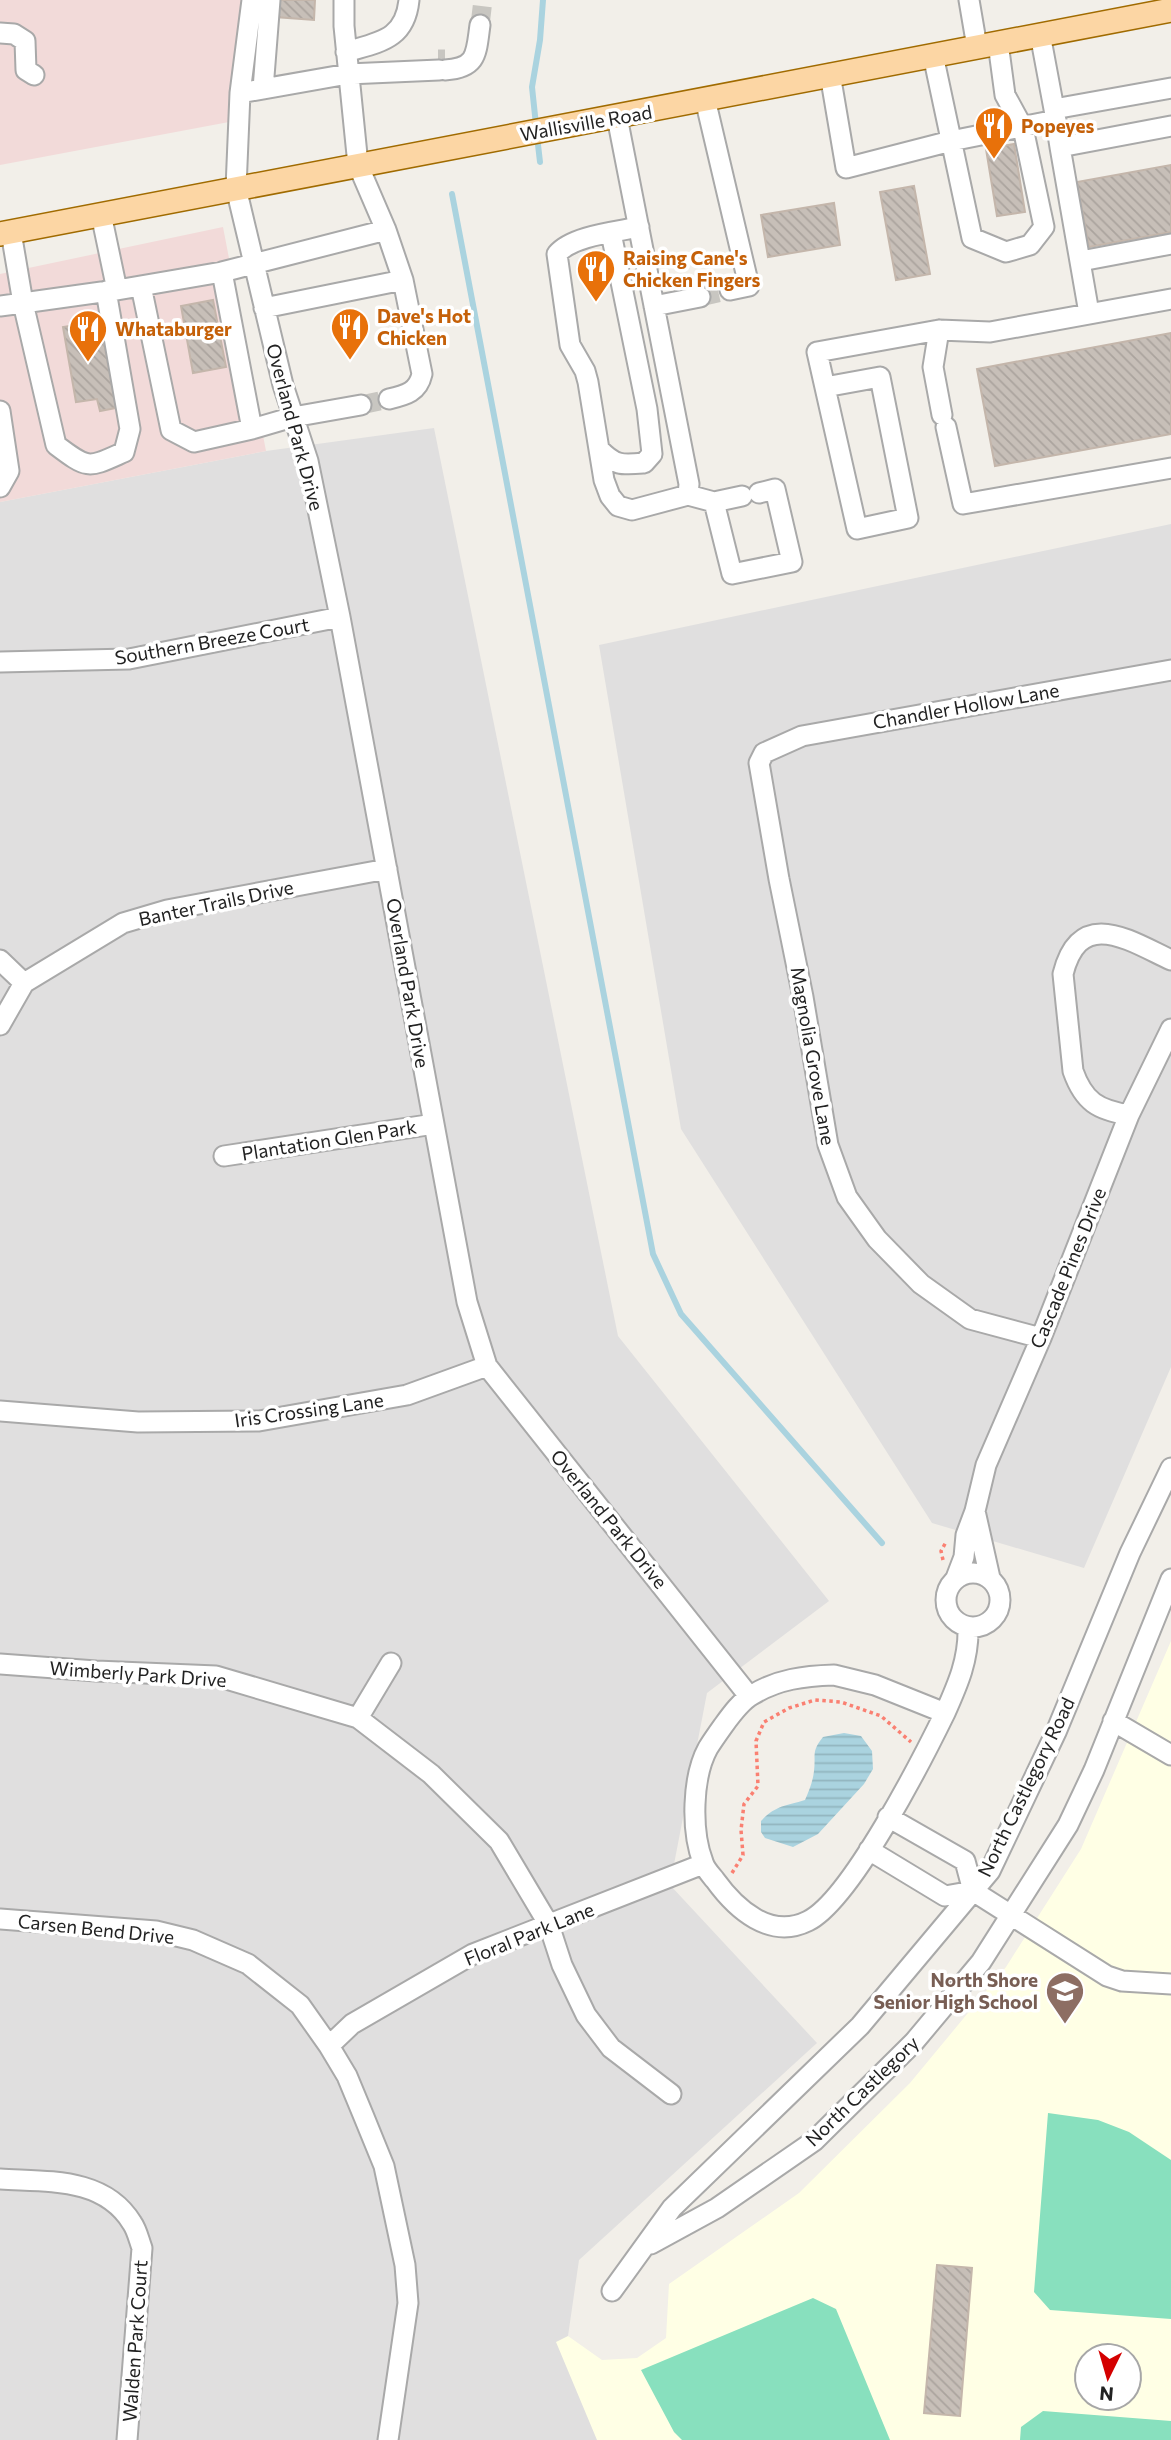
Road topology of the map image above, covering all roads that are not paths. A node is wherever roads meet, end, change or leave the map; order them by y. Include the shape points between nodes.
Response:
1 (252, 0) edge
2 (270, 0) edge
3 (344, 0) edge
4 (410, 0) edge
5 (969, 0) edge
6 (1160, 7) edge
7 (480, 25) tunnel mouth
8 (0, 33) edge
9 (1040, 34) junction
10 (987, 45) junction
11 (346, 52) junction
12 (933, 55) junction
13 (348, 74) junction
14 (830, 74) junction
15 (34, 75) dead end
16 (1171, 88) edge
17 (263, 89) junction
18 (240, 93) junction
19 (705, 99) junction
20 (1055, 115) junction
21 (617, 117) junction
22 (1171, 126) edge
23 (1022, 127) junction
24 (951, 141) junction
25 (1060, 148) junction
26 (358, 165) junction
27 (236, 188) junction
28 (100, 214) junction
29 (639, 227) junction
30 (386, 230) junction
31 (5, 233) edge
32 (611, 233) junction
33 (1171, 244) edge
34 (1081, 261) junction
35 (253, 262) junction
36 (222, 272) junction
37 (403, 281) junction
38 (141, 285) junction
39 (730, 290) tunnel mouth
40 (111, 291) junction
41 (700, 297) tunnel mouth
42 (1171, 299) edge
43 (23, 303) junction
44 (0, 306) edge
45 (654, 306) junction
46 (264, 309) junction
47 (1089, 313) junction
48 (939, 330) junction
49 (825, 387) junction
50 (389, 399) tunnel mouth
51 (361, 405) tunnel mouth
52 (0, 411) edge
53 (293, 417) junction
54 (251, 429) junction
55 (599, 449) junction
56 (1171, 468) edge
57 (0, 487) edge
58 (688, 495) junction
59 (714, 502) junction
60 (340, 617) junction
61 (0, 662) edge
62 (1171, 670) edge
63 (764, 753) joint
64 (387, 869) junction
65 (0, 960) edge
66 (1171, 960) edge
67 (24, 983) junction
68 (0, 1025) edge
69 (1171, 1029) edge
70 (1129, 1115) junction
71 (434, 1124) junction
72 (224, 1156) dead end
73 (1041, 1338) junction
74 (487, 1366) junction
75 (0, 1411) edge
76 (1171, 1468) edge
77 (975, 1511) junction
78 (956, 1578) junction
79 (990, 1578) junction
80 (1171, 1579) edge
81 (968, 1626) junction
82 (391, 1663) dead end
83 (0, 1664) edge
84 (750, 1696) junction
85 (945, 1713) junction
86 (358, 1718) junction
87 (1113, 1721) junction
88 (1171, 1755) edge
89 (888, 1817) junction
90 (869, 1850) junction
91 (703, 1864) junction
92 (973, 1891) junction
93 (1011, 1915) junction
94 (0, 1919) edge
95 (549, 1925) junction
96 (1171, 1984) edge
97 (329, 2046) junction
98 (671, 2094) dead end
99 (0, 2179) edge
100 (645, 2247) junction
101 (612, 2291) dead end
102 (127, 2440) edge
103 (388, 2440) edge

1 - 18 street, Overland Park Drive
2 - 17 street
3 - 11 street
4 - 11 street via 398,31
5 - 10 street
6 - 9 main road, Wallisville Road
7 - 13 street via 473,60 464,58 442,69
8 - 15 street via 25,41 26,70
9 - 10 main road, Wallisville Road
9 - 20 street
10 - 12 main road, Wallisville Road
10 - 23 street
11 - 13 street
12 - 14 main road, Wallisville Road
12 - 24 street
13 - 17 street
13 - 26 street
14 - 19 main road, Wallisville Road
14 - 24 street via 846,168
16 - 20 street
17 - 18 street
18 - 27 street, Overland Park Drive
19 - 21 main road, Wallisville Road
19 - 39 street via 749,286
20 - 23 street
20 - 25 street
21 - 26 main road, Wallisville Road
21 - 29 street
22 - 25 street
23 - 24 street
23 - 24 street via 1044,227 1030,245 1006,252 972,238
25 - 34 street
26 - 27 main road, Wallisville Road
26 - 30 street
27 - 28 main road, Wallisville Road
27 - 35 street, Overland Park Drive
28 - 31 main road, Wallisville Road
28 - 40 street
29 - 32 street
29 - 45 street
30 - 35 street
30 - 37 street
31 - 43 street
32 - 55 street via 562,248 556,264 570,345 586,371
32 - 55 street via 652,454 644,463 620,465
33 - 34 street
34 - 47 street
35 - 36 street
35 - 46 street, Overland Park Drive
36 - 38 street
36 - 54 street
37 - 46 street
37 - 50 street via 422,374 420,384 409,394
38 - 40 street
38 - 54 street via 171,430 194,442
40 - 43 street
40 - 43 street via 130,429 124,452 94,465 81,464 57,445
41 - 45 street
42 - 47 street
43 - 44 street
45 - 58 street
46 - 53 street, Overland Park Drive
47 - 48 street via 990,332
48 - 49 street via 817,352
48 - 56 street via 933,367 963,504
49 - 49 street via 857,529 908,518 880,377
51 - 53 street
52 - 57 street via 9,471
53 - 54 street
53 - 60 street, Overland Park Drive via 308,461
55 - 58 street via 604,480 618,506 632,510
58 - 59 street
59 - 59 street via 732,574 792,562 775,489
60 - 61 street, Southern Breeze Court via 129,659
60 - 64 street, Overland Park Drive
62 - 63 street, Chandler Hollow Lane via 802,736
63 - 73 street, Magnolia Grove Lane via 760,780 815,1081 828,1145 847,1197 877,1239 921,1284 970,1319
64 - 67 street, Banter Trails Drive via 167,910 122,923
64 - 71 street, Overland Park Drive
65 - 67 street
66 - 70 street via 1112,933 1086,938 1066,959 1063,974 1078,1085 1098,1107
67 - 68 street, Banter Trails Drive
69 - 70 street, Cascade Pines Drive
70 - 73 street, Cascade Pines Drive
71 - 72 street, Plantation Glen Park
71 - 74 street, Overland Park Drive via 467,1301
73 - 77 street, Cascade Pines Drive via 986,1465
74 - 75 street, Iris Crossing Lane via 407,1395 259,1421 138,1422
74 - 84 street, Overland Park Drive
76 - 92 street, North Castlegory Road via 1129,1553 1056,1732 990,1871
77 - 78 street, Cascade Pines Drive
77 - 79 street, Cascade Pines Drive
78 - 79 street via 975,1572
78 - 81 street via 946,1605 956,1621
79 - 81 street via 1000,1594 999,1609 987,1623
80 - 87 street
81 - 85 street via 969,1647 962,1675
82 - 86 street
83 - 86 street, Wimberly Park Drive via 216,1676
84 - 85 street via 799,1676 834,1675 875,1685
84 - 91 street via 708,1749 698,1776 696,1824
85 - 89 street
86 - 95 street, Wimberly Park Drive via 431,1774 499,1841
87 - 88 street
87 - 93 street, North Castlegory via 1068,1825
89 - 90 street
89 - 92 street via 965,1861
90 - 91 street via 823,1910 809,1921 791,1926 749,1917
90 - 92 street via 945,1896
91 - 95 street, Floral Park Lane
92 - 93 street
92 - 100 street, North Castlegory Road via 860,2026 672,2208
93 - 96 street via 1107,1976
93 - 100 street, North Castlegory via 981,1962 915,2042 814,2141 717,2207
94 - 97 street, Carsen Bend Drive via 156,1931 193,1940 248,1964 300,2005
95 - 97 street, Floral Park Lane via 462,1960 352,2024
95 - 98 street, Wimberly Park Drive via 586,2015 611,2048
97 - 103 street, Carsen Bend Drive via 347,2076 384,2166 405,2265 408,2303
99 - 102 street, Walden Park Court via 78,2184 110,2196 133,2223 142,2248
100 - 101 street, North Castlegory

